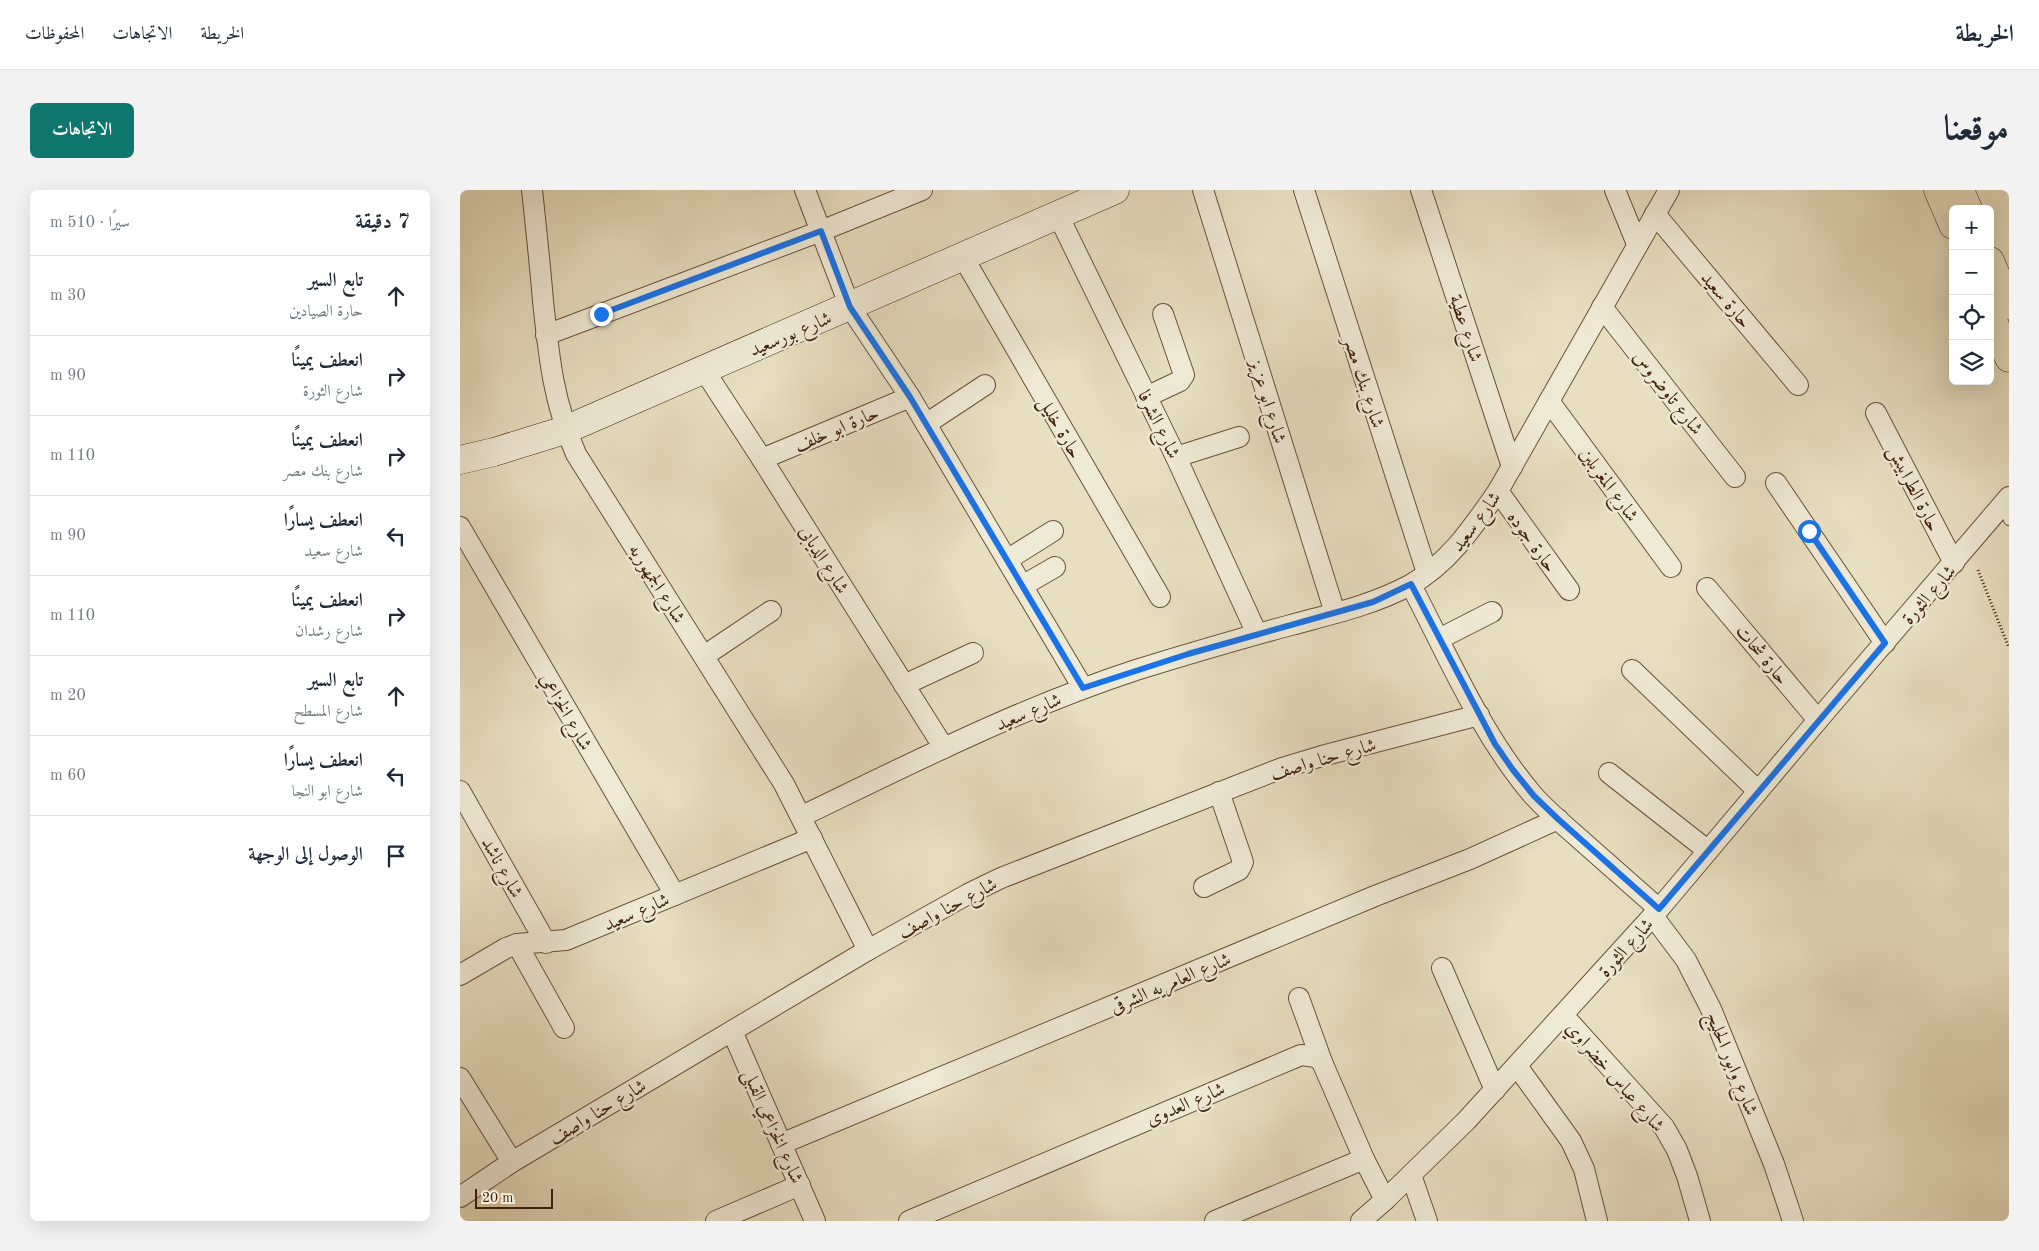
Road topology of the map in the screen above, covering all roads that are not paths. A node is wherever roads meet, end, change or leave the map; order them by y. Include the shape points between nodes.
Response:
1 (532, 190) edge
2 (805, 190) edge
3 (922, 190) edge
4 (1115, 190) edge
5 (1203, 190) edge
6 (1304, 190) edge
7 (1423, 190) edge
8 (1616, 190) edge
9 (1670, 190) edge
10 (1938, 190) edge
11 (1960, 190) edge
12 (1966, 205) edge
13 (1655, 214) junction
14 (1058, 215) junction
15 (1949, 216) edge
16 (821, 231) junction
17 (1638, 244) junction
18 (963, 257) junction
19 (1994, 270) edge
20 (2009, 305) edge
21 (850, 307) junction
22 (1602, 307) junction
23 (1163, 314) dead end
24 (1994, 323) edge
25 (546, 335) junction
26 (2009, 358) edge
27 (704, 370) junction
28 (985, 385) dead end
29 (1798, 385) dead end
30 (910, 397) junction
31 (1146, 397) junction
32 (1549, 401) junction
33 (1876, 413) dead end
34 (926, 424) junction
35 (565, 430) junction
36 (1239, 437) dead end
37 (1176, 457) junction
38 (460, 460) edge
39 (762, 460) junction
40 (1512, 467) junction
41 (1735, 477) dead end
42 (1776, 483) dead end
43 (1498, 491) junction
44 (2007, 507) edge
45 (460, 527) edge
46 (1053, 531) dead end
47 (1007, 560) junction
48 (1954, 563) junction
49 (1055, 567) dead end
50 (1671, 567) dead end
51 (1419, 579) junction
52 (1022, 586) junction
53 (1707, 588) dead end
54 (1569, 590) dead end
55 (1160, 598) dead end
56 (771, 611) dead end
57 (1492, 612) dead end
58 (1335, 613) junction
59 (1258, 634) junction
60 (1439, 639) junction
61 (1885, 643) junction
62 (973, 653) dead end
63 (704, 656) junction
64 (1632, 670) dead end
65 (904, 684) junction
66 (1083, 688) junction
67 (1479, 716) junction
68 (1818, 720) junction
69 (944, 748) junction
70 (1609, 773) dead end
71 (460, 790) edge
72 (1758, 791) junction
73 (1219, 792) junction
74 (802, 816) junction
75 (1558, 819) junction
76 (812, 838) junction
77 (1707, 850) junction
78 (1204, 887) dead end
79 (674, 895) junction
80 (1656, 912) junction
81 (546, 943) junction
82 (517, 944) junction
83 (868, 950) junction
84 (1442, 968) dead end
85 (460, 975) edge
86 (1299, 998) dead end
87 (1563, 1015) junction
88 (564, 1028) dead end
89 (732, 1030) junction
90 (1322, 1062) junction
91 (1517, 1066) junction
92 (460, 1078) edge
93 (1495, 1090) junction
94 (781, 1144) junction
95 (1364, 1159) junction
96 (512, 1162) junction
97 (1411, 1175) junction
98 (800, 1185) junction
99 (460, 1197) edge
100 (1385, 1200) junction
101 (716, 1221) edge
102 (815, 1221) edge
103 (909, 1221) edge
104 (1215, 1221) edge
105 (1361, 1221) edge
106 (1427, 1221) edge
107 (1597, 1221) edge
108 (1700, 1221) edge
109 (1793, 1221) edge

1 - 25 street, شارع الجمهوريه
2 - 16 street
3 - 16 street
4 - 14 main road, شارع بورسعيد
5 - 58 street, شارع ابو عزيز
6 - 51 street, شارع بنك مصر
7 - 40 street, شارع عطية
8 - 17 street
9 - 13 street, شارع سعيد
10 - 15 highway
11 - 12 highway
13 - 17 street, شارع سعيد
13 - 29 street, حارة سعيد
14 - 18 main road, شارع بورسعيد
14 - 31 street, شارع الشرفا
16 - 21 street
16 - 25 street
17 - 22 street, شارع سعيد
18 - 21 main road, شارع بورسعيد
18 - 55 street, حارة خليل
19 - 20 highway
21 - 27 main road, شارع بورسعيد
21 - 30 street
22 - 32 street, شارع سعيد
22 - 41 street, شارع تاوضروس
23 - 31 street via 1184,375 1180,381
24 - 26 highway
25 - 35 street, شارع الجمهوريه via 549,367
27 - 35 main road, شارع بورسعيد
27 - 39 street, شارع الديابى
28 - 34 street
30 - 34 street
30 - 39 street, حارة ابو خلف
31 - 37 street, شارع الشرفا
32 - 40 street, شارع سعيد
32 - 50 street, شارع المغربلين
33 - 48 street, حارة الطرابيش
34 - 47 street
35 - 38 main road, شارع بورسعيد
35 - 63 street, شارع الجمهوريه via 576,454
36 - 37 street
37 - 59 street, شارع الشرفا
39 - 65 street, شارع الديابى
40 - 43 street, شارع سعيد
42 - 61 street
43 - 51 street, شارع سعيد via 1468,534 1449,555
43 - 54 street, حارة جوده
44 - 48 street, شارع الثورة
45 - 79 street, شارع الخزاعي
46 - 47 street
47 - 52 street
48 - 61 street, شارع الثورة
49 - 52 street
51 - 58 street, شارع سعيد via 1373,602
51 - 60 street, شارع بنك مصر
52 - 66 street
53 - 68 street, حارة شحات
56 - 63 street
57 - 60 street
58 - 59 street, شارع سعيد
59 - 66 street, شارع سعيد
60 - 67 street, شارع بنك مصر
61 - 68 street, شارع الثورة
62 - 65 street
63 - 74 street, شارع الجمهوريه
64 - 72 street
65 - 69 street, شارع الديابى
66 - 69 street, شارع سعيد
67 - 73 street, شارع حنا واصف via 1322,756
67 - 75 street, شارع بنك مصر via 1513,770
68 - 72 street, شارع الثورة
69 - 74 street, شارع سعيد
70 - 77 street
71 - 81 street, شارع ناشد
72 - 77 street, شارع الثورة
73 - 78 street via 1243,862 1239,870
73 - 83 street, شارع حنا واصف via 1001,878
74 - 76 street, شارع الجمهوريه
75 - 80 street, شارع بنك مصر
75 - 94 street, شارع العامريه الشرقى
76 - 79 street, شارع سعيد
76 - 83 street, شارع الجمهوريه
77 - 80 street, شارع الثورة
79 - 81 street, شارع سعيد via 571,938
80 - 87 street, شارع الثورة
80 - 109 street, شارع وابور الحليج via 1711,1009 1774,1164
81 - 82 street, شارع سعيد
82 - 85 street, شارع سعيد
82 - 88 street
83 - 89 street, شارع حنا واصف
84 - 93 street
86 - 90 street
87 - 91 street, شارع الثورة
87 - 108 street, شارع عباس خضراوي via 1664,1127 1684,1167
89 - 94 street, شارع الخزاعي القبلى
89 - 96 street, شارع حنا واصف
90 - 95 street
90 - 103 street, شارع العدوى via 1309,1055 1295,1057
91 - 93 street, شارع الثورة
91 - 107 street via 1571,1141 1584,1169
92 - 96 street
93 - 97 street, شارع الثورة
94 - 98 street, شارع الخزاعي القبلى
95 - 100 street
95 - 104 street
96 - 99 street, شارع حنا واصف
97 - 100 street, شارع الثورة
97 - 106 street
98 - 101 street
98 - 102 street, شارع الخزاعي القبلى
100 - 105 street, شارع الثورة

